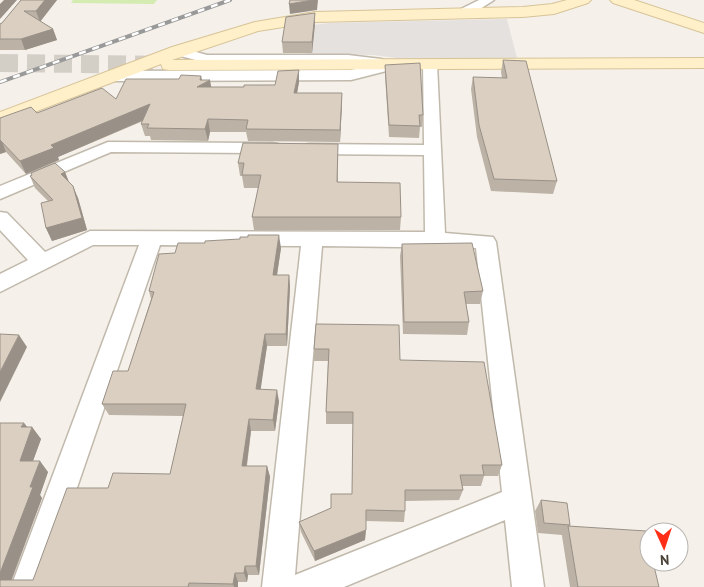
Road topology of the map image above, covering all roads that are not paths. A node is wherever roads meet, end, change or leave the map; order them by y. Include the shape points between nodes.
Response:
1 (488, 0) edge
2 (582, 0) edge
3 (618, 0) edge
4 (464, 13) junction
5 (704, 28) edge
6 (173, 58) junction
7 (704, 63) edge
8 (397, 64) junction
9 (430, 64) junction
10 (113, 76) junction
11 (0, 119) edge
12 (433, 150) junction
13 (0, 193) edge
14 (0, 218) edge
15 (152, 238) junction
16 (312, 239) junction
17 (435, 239) junction
18 (42, 262) junction
19 (0, 284) edge
20 (517, 500) junction
21 (27, 587) edge
22 (278, 587) edge
23 (305, 587) edge
24 (528, 587) edge

1 - 4 street
2 - 4 street via 554,9
3 - 5 street
4 - 6 street via 315,17 255,27
6 - 8 street
6 - 10 street
7 - 9 street
8 - 9 street
8 - 10 street via 351,75
9 - 12 street
10 - 11 street
12 - 13 street via 108,147
12 - 17 street
14 - 18 street
15 - 16 street
15 - 18 street via 90,238
15 - 21 street
16 - 17 street
16 - 22 street
17 - 20 street via 486,242
18 - 19 street
20 - 23 street
20 - 24 street

